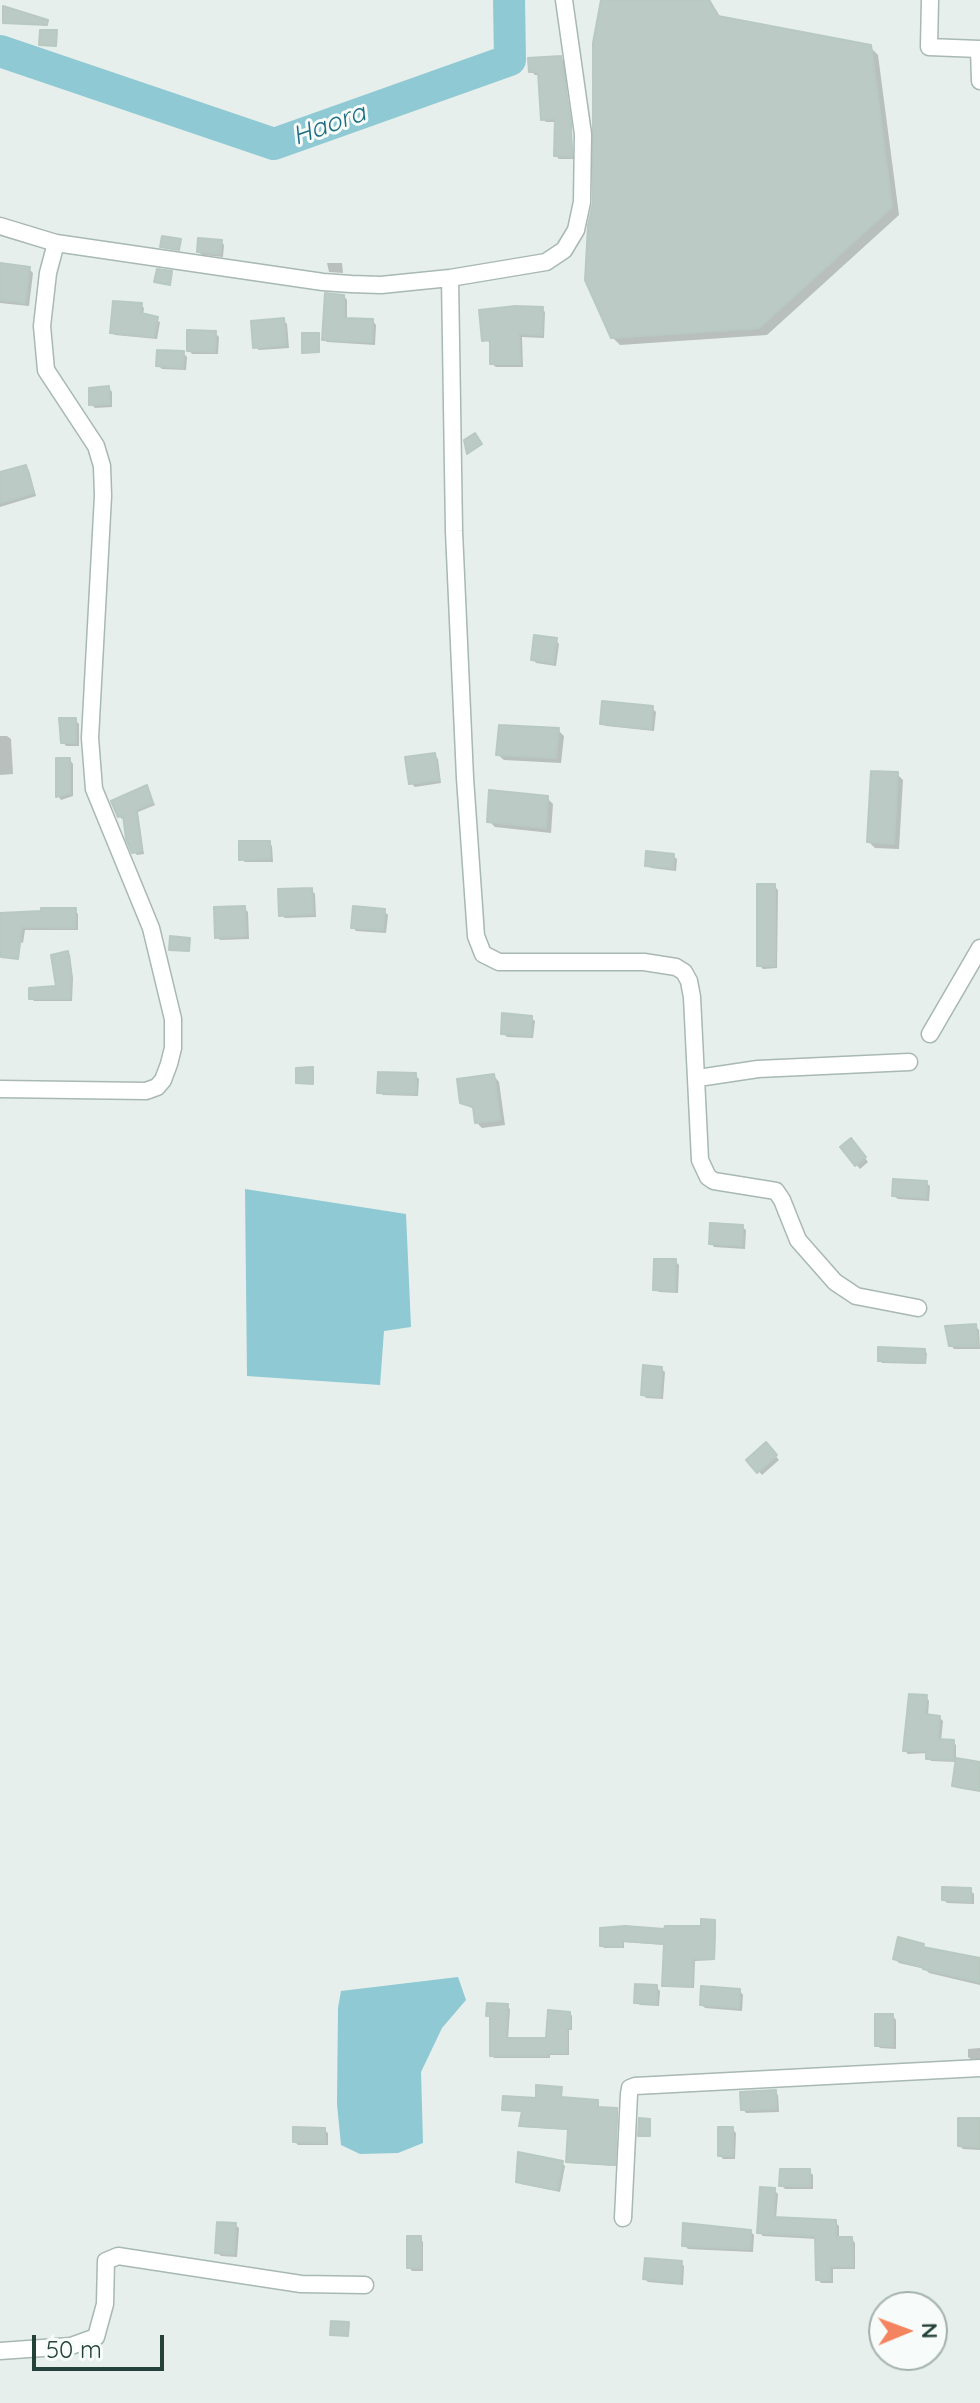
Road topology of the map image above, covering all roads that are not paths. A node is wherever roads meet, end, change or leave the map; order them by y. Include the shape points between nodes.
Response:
1 (564, 0) edge
2 (930, 0) edge
3 (980, 81) edge
4 (0, 226) edge
5 (56, 243) junction
6 (450, 278) junction
7 (980, 948) edge
8 (930, 1034) dead end
9 (909, 1062) dead end
10 (698, 1078) junction
11 (0, 1089) edge
12 (918, 1308) dead end
13 (980, 2068) edge
14 (623, 2218) dead end
15 (365, 2285) dead end
16 (0, 2351) edge

1 - 6 street via 583,134 576,230 564,250 546,262
2 - 3 street via 929,47 979,49
4 - 5 street
5 - 6 street via 323,282 381,285
5 - 11 street via 42,326 46,370 96,446 102,466 92,777 102,814 151,928 173,1019 173,1048 163,1080 146,1091
6 - 10 street via 454,531 476,936 483,954 499,962 606,960 684,972
7 - 8 street
9 - 10 street via 758,1069
10 - 12 street via 700,1160 708,1177 776,1191 798,1240 835,1282 856,1296
13 - 14 street via 630,2088
15 - 16 street via 301,2284 118,2256 106,2261 105,2304 96,2337 71,2346

